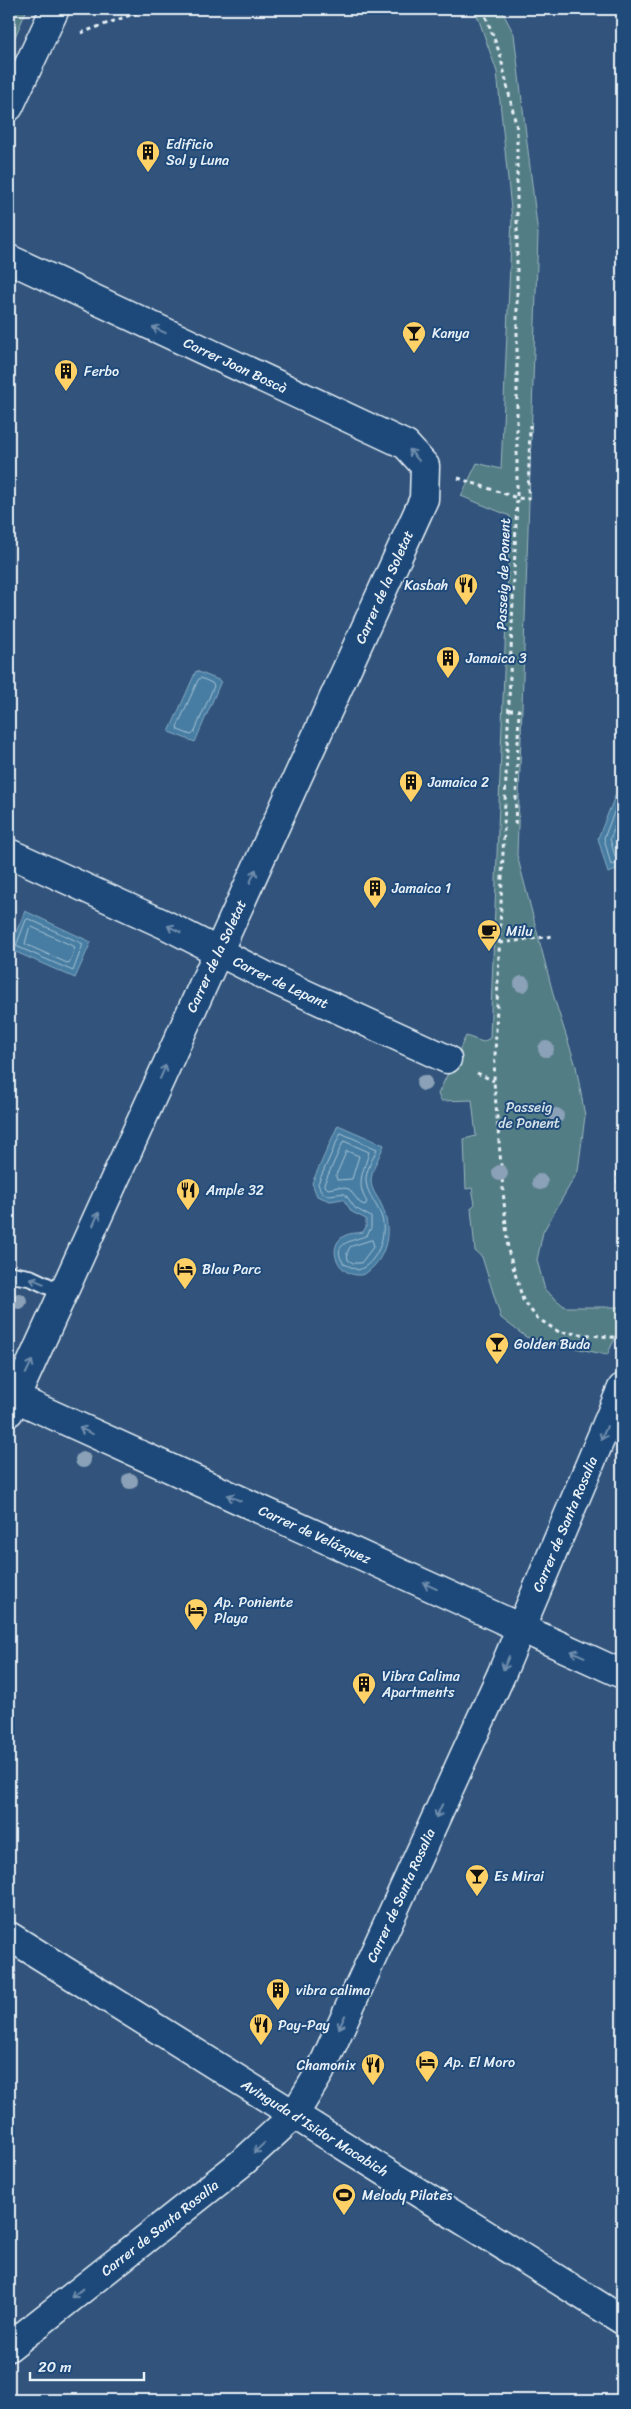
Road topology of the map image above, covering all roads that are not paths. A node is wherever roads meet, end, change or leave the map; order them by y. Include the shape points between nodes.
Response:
1 (54, 9) edge
2 (9, 107) edge
3 (9, 259) edge
4 (424, 500) joint
5 (9, 853) edge
6 (217, 952) junction
7 (447, 1059) dead end
8 (9, 1274) edge
9 (63, 1293) junction
10 (622, 1388) edge
11 (11, 1402) edge
12 (521, 1628) junction
13 (622, 1674) edge
14 (9, 1936) edge
15 (294, 2115) junction
16 (622, 2320) edge
17 (9, 2347) edge

1 - 2 street
4 -> 3 street, Carrer Joan Boscà via 425,466 406,445
6 -> 4 street, Carrer de la Soletat
6 -> 5 street, Carrer de Lepant
6 - 7 street, Carrer de Lepant
9 -> 6 street, Carrer de la Soletat
9 -> 8 lane via 31,1278
11 -> 9 street, Carrer de la Soletat
10 -> 12 street, Carrer de Santa Rosalia
12 -> 11 street, Carrer de Velázquez
13 -> 12 street, Carrer de Velázquez
12 -> 15 street, Carrer de Santa Rosalia via 320,2072
14 - 15 street, Avinguda d'Isidor Macabich
15 - 16 street, Avinguda d'Isidor Macabich
15 -> 17 street, Carrer de Santa Rosalia via 244,2161

